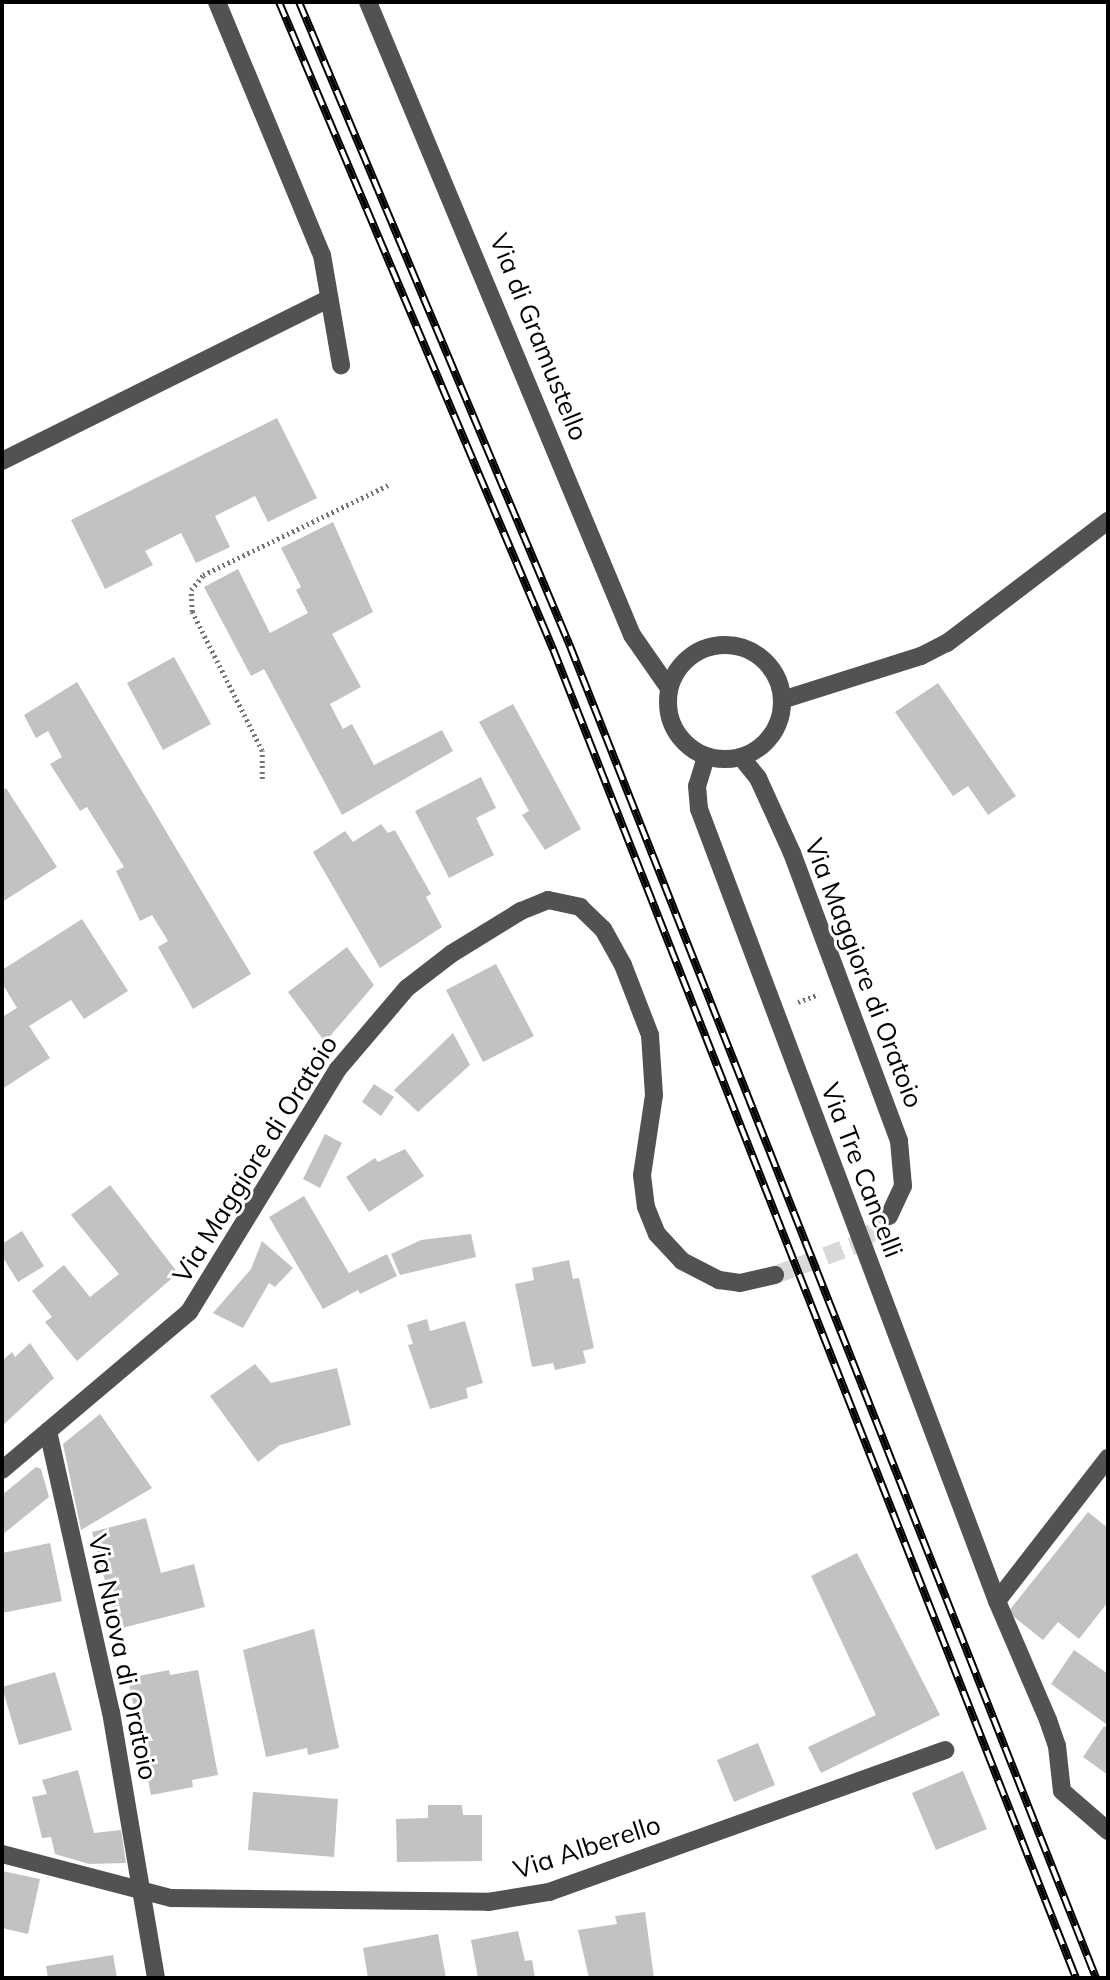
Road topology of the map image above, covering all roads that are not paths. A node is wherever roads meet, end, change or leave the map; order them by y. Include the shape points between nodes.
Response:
1 (217, 2) edge
2 (368, 2) edge
3 (328, 299) junction
4 (341, 365) dead end
5 (2, 461) edge
6 (1108, 522) edge
7 (669, 688) junction
8 (782, 700) junction
9 (706, 757) junction
10 (741, 757) junction
11 (889, 1216) tunnel mouth
12 (775, 1275) tunnel mouth
13 (48, 1431) junction
14 (1108, 1458) edge
15 (2, 1470) edge
16 (997, 1601) junction
17 (945, 1750) dead end
18 (1108, 1831) edge
19 (2, 1854) edge
20 (145, 1895) junction
21 (156, 1978) edge

1 - 3 street via 322,255
2 - 7 street, Via di Gramustello via 632,635
3 - 4 street
3 - 5 street
6 - 8 street via 947,643 921,656
7 - 8 street via 687,659 702,649 738,646 769,666
7 - 9 street via 667,705 675,729 691,749
8 - 10 street via 774,731 764,744
9 - 10 street
9 - 16 street, Via Tre Cancelli via 697,786 699,809
10 - 11 street, Via Maggiore di Oratoio via 758,778 773,810 903,1158 901,1194
12 - 13 street, Via Maggiore di Oratoio via 740,1283 719,1280 682,1261 657,1234 646,1206 642,1175 654,1095 650,1035 623,965 603,929 580,907 548,900 521,911 451,954 394,1001 338,1069 189,1312
13 - 15 street, Via Maggiore di Oratoio
13 - 20 street, Via Nuova di Oratoio via 111,1712
14 - 16 street
16 - 18 street via 1057,1746 1056,1775 1062,1791
17 - 20 street, Via Alberello via 549,1892 519,1898 425,1901
19 - 20 street, Via Alberello
20 - 21 street, Via Nuova di Oratoio

